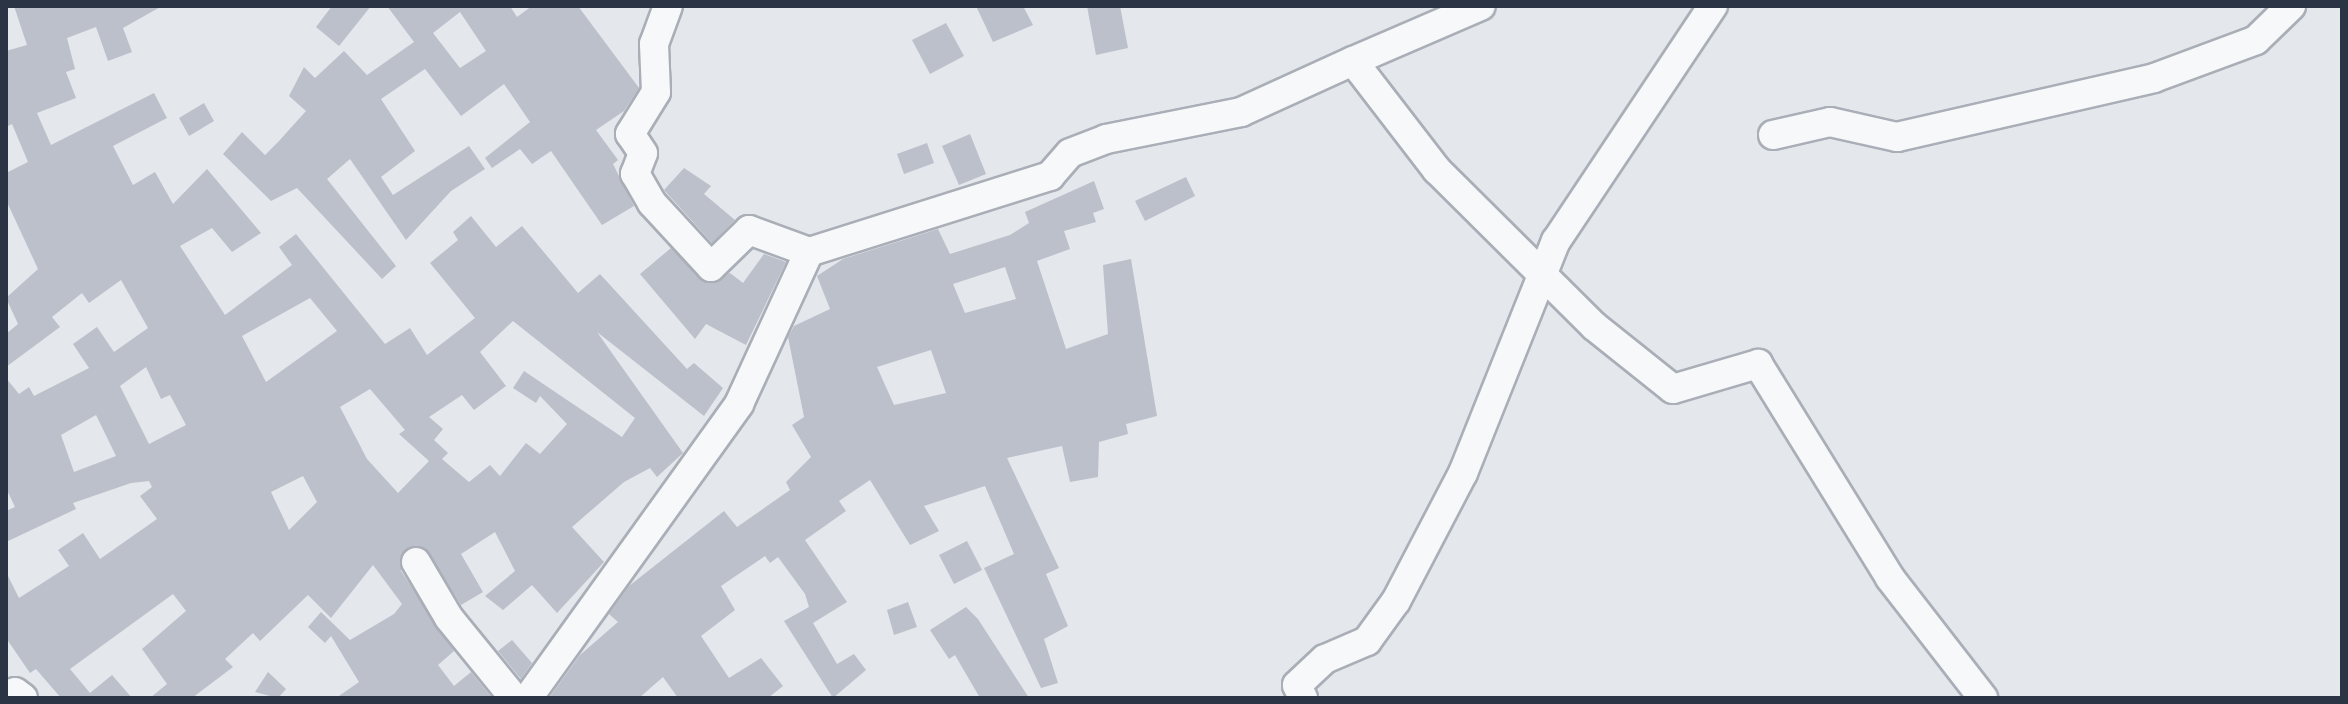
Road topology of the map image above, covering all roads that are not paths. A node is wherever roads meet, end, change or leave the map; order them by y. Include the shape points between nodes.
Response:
1 (668, 6) edge
2 (1481, 6) edge
3 (1713, 6) edge
4 (2291, 6) edge
5 (1353, 61) junction
6 (1773, 135) dead end
7 (809, 252) junction
8 (1542, 274) junction
9 (416, 562) dead end
10 (9, 698) edge
11 (23, 698) edge
12 (514, 698) edge
13 (528, 698) edge
14 (1303, 698) edge
15 (1983, 698) edge

1 - 7 street via 654,44 656,92 630,134 643,153 635,174 652,203 711,267 749,230
2 - 5 street
3 - 8 street via 1556,241
4 - 6 street via 2256,40 2154,78 1897,137 1830,122
5 - 7 street via 1241,112 1106,139 1070,153 1050,176
5 - 8 street via 1437,170
7 - 13 street via 739,404
8 - 14 street via 1463,473 1396,601 1367,641 1325,659 1297,685
8 - 15 street via 1673,389 1758,364 1890,578
9 - 12 street via 449,618
10 - 11 street via 15,692

